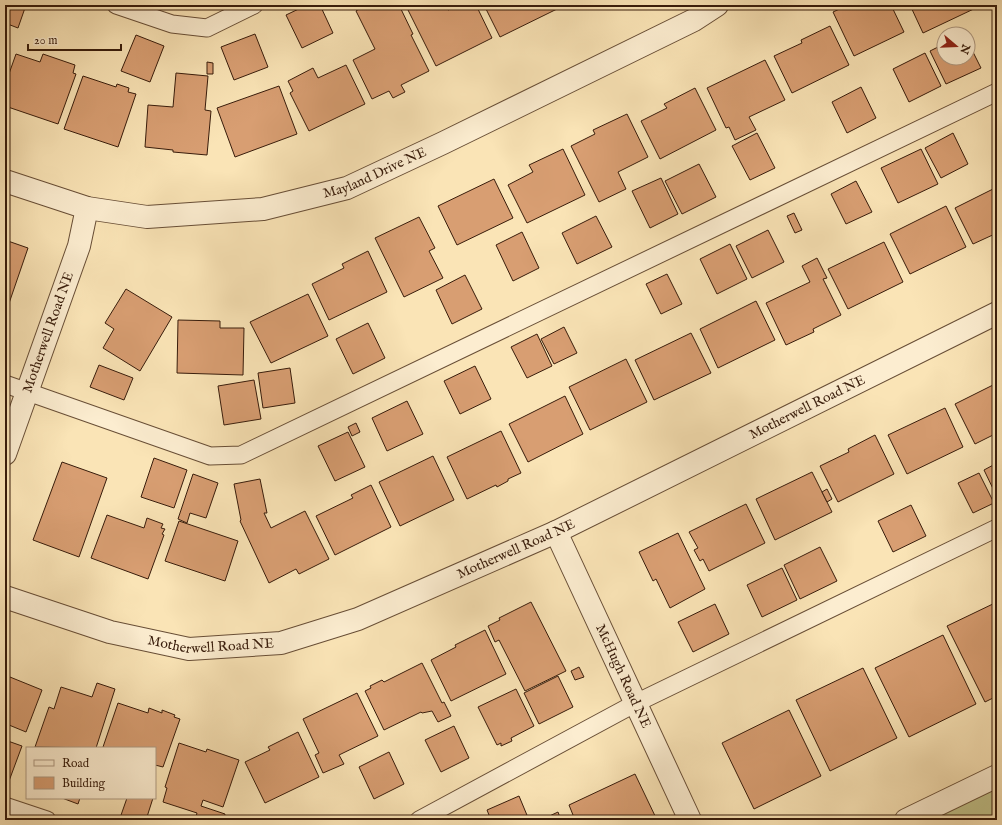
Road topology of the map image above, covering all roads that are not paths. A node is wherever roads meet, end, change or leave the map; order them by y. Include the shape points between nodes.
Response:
1 (116, 5) edge
2 (254, 5) edge
3 (717, 5) edge
4 (997, 92) edge
5 (5, 181) edge
6 (87, 208) junction
7 (997, 313) edge
8 (5, 384) edge
9 (28, 392) junction
10 (5, 454) edge
11 (997, 528) edge
12 (556, 532) junction
13 (5, 597) edge
14 (636, 704) junction
15 (997, 776) edge
16 (5, 806) edge
17 (917, 818) edge
18 (47, 820) edge
19 (419, 820) edge
20 (690, 820) edge

1 - 2 lane via 172,24 207,28
3 - 6 street, Mayland Drive NE via 687,24 347,188 263,209 147,217
4 - 9 lane via 240,455 210,456
5 - 6 street, Mayland Drive NE
6 - 9 street, Motherwell Road NE via 79,246
7 - 12 street, Motherwell Road NE
8 - 9 lane
9 - 10 street, Motherwell Road NE
11 - 14 lane
12 - 13 street, Motherwell Road NE via 358,619 281,643 189,649 110,632
12 - 14 street, McHugh Road NE
14 - 19 lane
14 - 20 street, McHugh Road NE
15 - 17 street
16 - 18 lane

